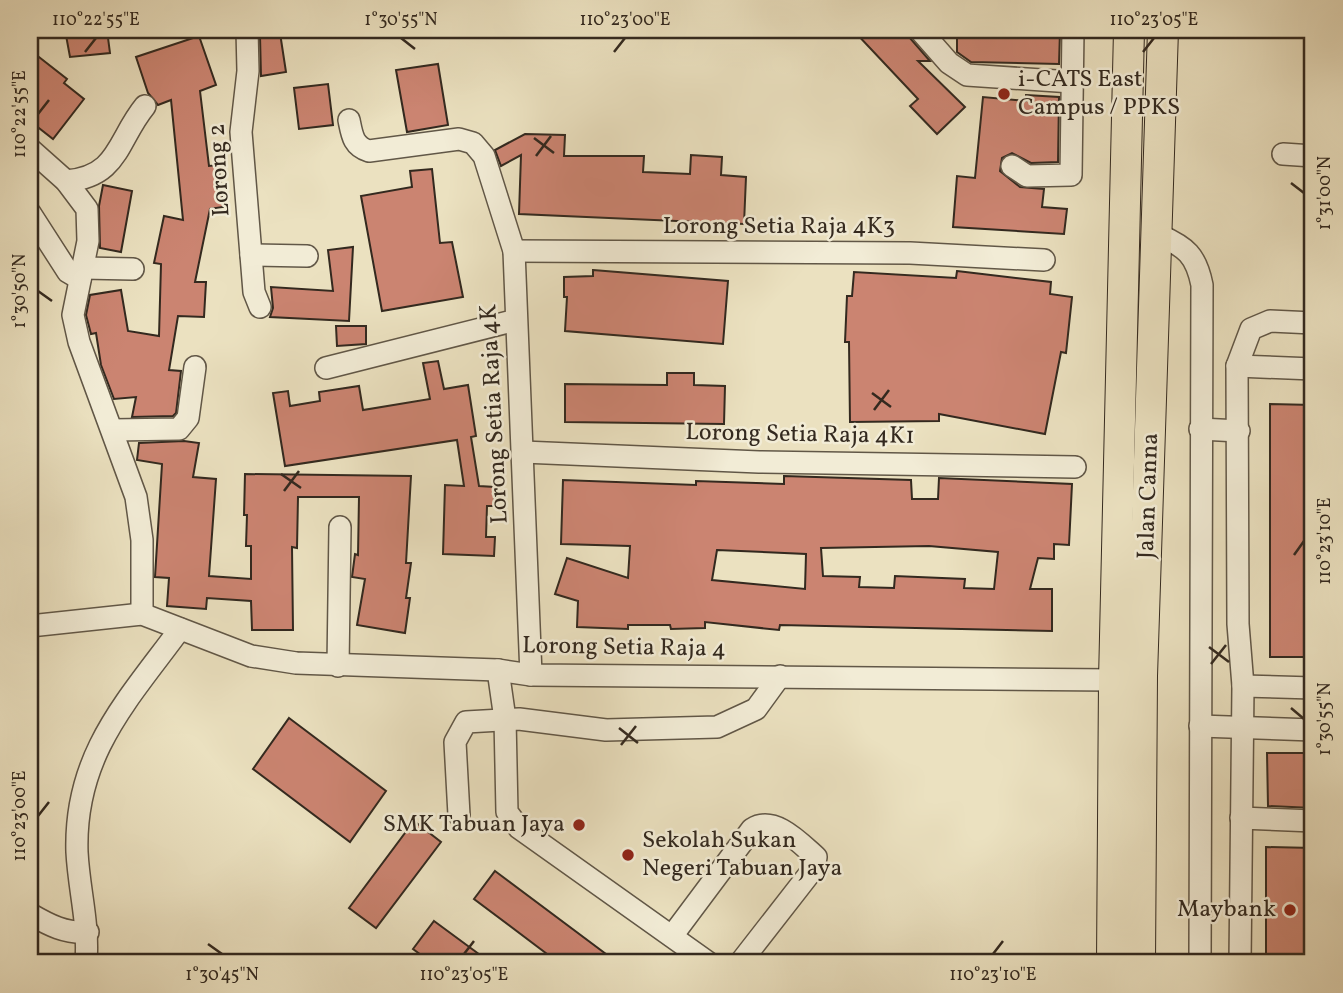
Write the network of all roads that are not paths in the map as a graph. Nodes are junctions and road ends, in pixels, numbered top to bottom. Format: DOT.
graph roads {
  1 [pos="247,30"];
  2 [pos="920,30"];
  3 [pos="1073,30"];
  4 [pos="1129,30"];
  5 [pos="1163,30"];
  6 [pos="1072,82"];
  7 [pos="145,106"];
  8 [pos="349,120"];
  9 [pos="30,149"];
  10 [pos="1283,154"];
  11 [pos="1313,156"];
  12 [pos="1012,166"];
  13 [pos="65,181"];
  14 [pos="30,213"];
  15 [pos="1159,235"];
  16 [pos="514,251"];
  17 [pos="251,255"];
  18 [pos="307,256"];
  19 [pos="1044,260"];
  20 [pos="133,269"];
  21 [pos="82,273"];
  22 [pos="260,307"];
  23 [pos="516,320"];
  24 [pos="1313,323"];
  25 [pos="1237,366"];
  26 [pos="195,367"];
  27 [pos="326,368"];
  28 [pos="1313,369"];
  29 [pos="1200,429"];
  30 [pos="113,430"];
  31 [pos="1239,431"];
  32 [pos="523,452"];
  33 [pos="1075,467"];
  34 [pos="340,527"];
  35 [pos="142,614"];
  36 [pos="1199,620"];
  37 [pos="1238,624"];
  38 [pos="30,626"];
  39 [pos="180,629"];
  40 [pos="338,666"];
  41 [pos="498,670"];
  42 [pos="531,675"];
  43 [pos="780,676"];
  44 [pos="1114,680"];
  45 [pos="1243,686"];
  46 [pos="1313,688"];
  47 [pos="505,719"];
  48 [pos="1200,726"];
  49 [pos="1243,729"];
  50 [pos="1313,730"];
  51 [pos="459,815"];
  52 [pos="1241,818"];
  53 [pos="1313,821"];
  54 [pos="30,914"];
  55 [pos="88,932"];
  56 [pos="671,936"];
  57 [pos="86,963"];
  58 [pos="709,963"];
  59 [pos="740,963"];
  60 [pos="1112,963"];
  61 [pos="1140,963"];
  62 [pos="1200,963"];
  63 [pos="1240,963"];
  1 -- 17 [label="street, Lorong 2"];
  2 -- 6 [label="street"];
  3 -- 6 [label="street"];
  4 -- 44 [label="highway, Jalan Canna"];
  5 -- 15 [label="highway, Jalan Canna"];
  6 -- 12 [label="street"];
  7 -- 13 [label="street"];
  8 -- 16 [label="street, Lorong Setia Raja 4K"];
  9 -- 13 [label="street"];
  10 -- 11 [label="street"];
  13 -- 21 [label="street"];
  14 -- 21 [label="street"];
  15 -- 29 [label="street"];
  15 -- 61 [label="highway, Jalan Canna"];
  16 -- 19 [label="street, Lorong Setia Raja 4K3"];
  16 -- 23 [label="street, Lorong Setia Raja 4K"];
  17 -- 18 [label="street"];
  17 -- 22 [label="street, Lorong 2"];
  20 -- 21 [label="street"];
  21 -- 30 [label="street"];
  23 -- 27 [label="street"];
  23 -- 32 [label="street, Lorong Setia Raja 4K"];
  24 -- 25 [label="street"];
  25 -- 28 [label="street"];
  25 -- 31 [label="street"];
  26 -- 30 [label="street"];
  29 -- 31 [label="street"];
  29 -- 36 [label="street"];
  30 -- 35 [label="street"];
  31 -- 37 [label="street"];
  32 -- 33 [label="street, Lorong Setia Raja 4K1"];
  32 -- 42 [label="street, Lorong Setia Raja 4K"];
  34 -- 40 [label="street"];
  35 -- 38 [label="street"];
  35 -- 39 [label="street, Lorong Setia Raja 4"];
  36 -- 37 [label="street"];
  36 -- 48 [label="street"];
  37 -- 45 [label="street"];
  39 -- 40 [label="street, Lorong Setia Raja 4"];
  39 -- 55 [label="street"];
  40 -- 41 [label="street, Lorong Setia Raja 4"];
  41 -- 42 [label="street, Lorong Setia Raja 4"];
  41 -- 47 [label="street"];
  42 -- 43 [label="street, Lorong Setia Raja 4"];
  43 -- 44 [label="street, Lorong Setia Raja 4"];
  43 -- 47 [label="street"];
  44 -- 60 [label="highway, Jalan Canna"];
  45 -- 46 [label="street"];
  45 -- 49 [label="street"];
  47 -- 51 [label="street"];
  47 -- 56 [label="street"];
  48 -- 49 [label="street"];
  48 -- 62 [label="street"];
  49 -- 50 [label="street"];
  49 -- 52 [label="street"];
  52 -- 53 [label="street"];
  52 -- 63 [label="street"];
  54 -- 55 [label="street"];
  55 -- 57 [label="street"];
  56 -- 58 [label="street"];
  56 -- 59 [label="street"];
}
